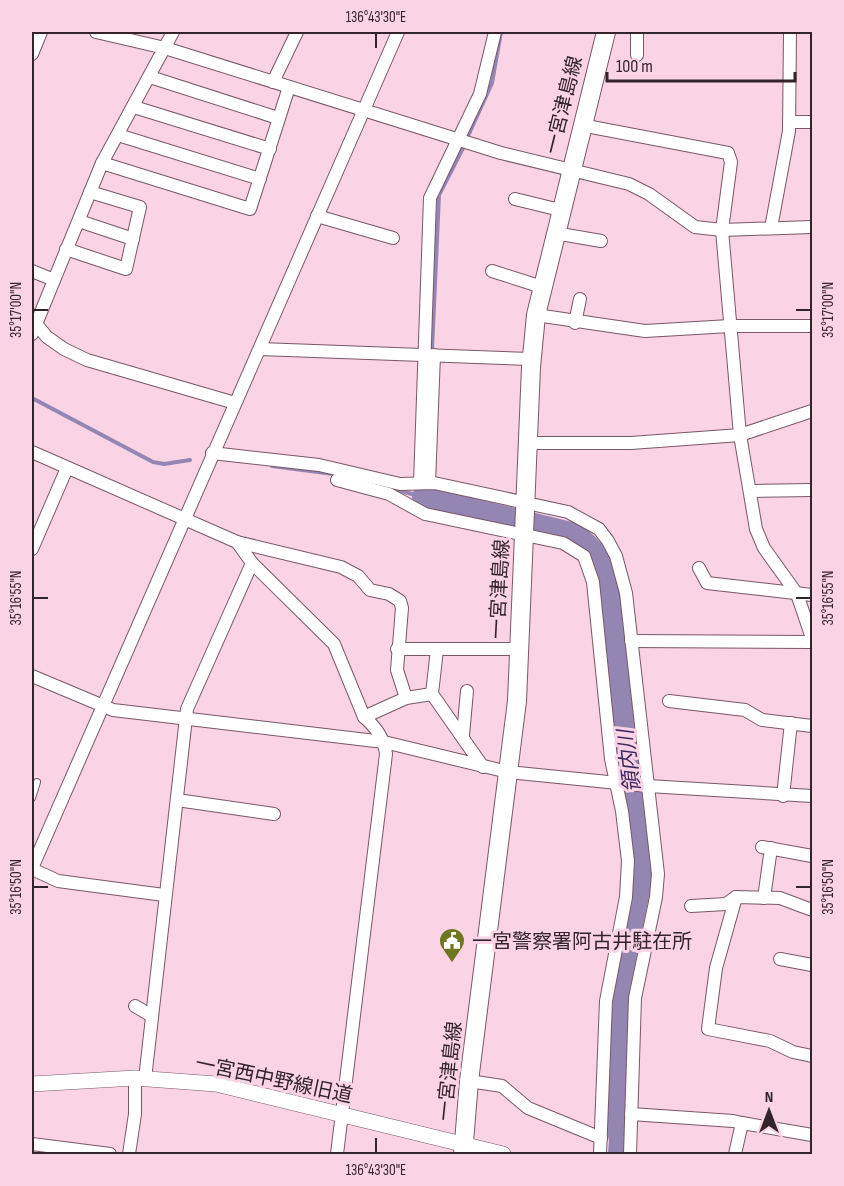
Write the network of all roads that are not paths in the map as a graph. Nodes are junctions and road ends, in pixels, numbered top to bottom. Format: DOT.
graph roads {
  1 [pos="41,32"];
  2 [pos="103,32"];
  3 [pos="173,32"];
  4 [pos="297,32"];
  5 [pos="398,32"];
  6 [pos="495,32"];
  7 [pos="606,32"];
  8 [pos="637,32"];
  9 [pos="789,32"];
  10 [pos="151,38"];
  11 [pos="165,48"];
  12 [pos="32,54"];
  13 [pos="637,55"];
  14 [pos="150,77"];
  15 [pos="273,82"];
  16 [pos="289,87"];
  17 [pos="134,107"];
  18 [pos="363,108"];
  19 [pos="278,118"];
  20 [pos="789,122"];
  21 [pos="813,122"];
  22 [pos="581,125"];
  23 [pos="118,135"];
  24 [pos="458,140"];
  25 [pos="270,149"];
  26 [pos="102,163"];
  27 [pos="570,171"];
  28 [pos="260,179"];
  29 [pos="90,192"];
  30 [pos="515,199"];
  31 [pos="560,210"];
  32 [pos="318,216"];
  33 [pos="79,220"];
  34 [pos="813,227"];
  35 [pos="771,228"];
  36 [pos="722,230"];
  37 [pos="555,233"];
  38 [pos="393,238"];
  39 [pos="133,239"];
  40 [pos="601,241"];
  41 [pos="66,249"];
  42 [pos="32,271"];
  43 [pos="492,271"];
  44 [pos="54,280"];
  45 [pos="542,287"];
  46 [pos="580,299"];
  47 [pos="536,315"];
  48 [pos="575,323"];
  49 [pos="730,326"];
  50 [pos="813,326"];
  51 [pos="34,329"];
  52 [pos="260,349"];
  53 [pos="429,355"];
  54 [pos="531,359"];
  55 [pos="235,403"];
  56 [pos="813,411"];
  57 [pos="740,435"];
  58 [pos="527,443"];
  59 [pos="32,452"];
  60 [pos="213,453"];
  61 [pos="67,468"];
  62 [pos="337,480"];
  63 [pos="425,483"];
  64 [pos="813,490"];
  65 [pos="751,491"];
  66 [pos="525,502"];
  67 [pos="184,520"];
  68 [pos="524,535"];
  69 [pos="237,542"];
  70 [pos="32,549"];
  71 [pos="252,564"];
  72 [pos="699,568"];
  73 [pos="797,594"];
  74 [pos="813,595"];
  75 [pos="813,640"];
  76 [pos="631,641"];
  77 [pos="397,649"];
  78 [pos="437,649"];
  79 [pos="518,649"];
  80 [pos="32,676"];
  81 [pos="467,691"];
  82 [pos="432,694"];
  83 [pos="406,698"];
  84 [pos="669,701"];
  85 [pos="102,707"];
  86 [pos="364,717"];
  87 [pos="186,720"];
  88 [pos="791,723"];
  89 [pos="813,726"];
  90 [pos="463,735"];
  91 [pos="384,742"];
  92 [pos="483,767"];
  93 [pos="508,772"];
  94 [pos="37,782"];
  95 [pos="616,782"];
  96 [pos="648,786"];
  97 [pos="783,796"];
  98 [pos="813,796"];
  99 [pos="32,798"];
  100 [pos="177,800"];
  101 [pos="273,814"];
  102 [pos="813,856"];
  103 [pos="32,869"];
  104 [pos="164,895"];
  105 [pos="736,897"];
  106 [pos="764,898"];
  107 [pos="691,906"];
  108 [pos="813,910"];
  109 [pos="780,959"];
  110 [pos="813,965"];
  111 [pos="135,1006"];
  112 [pos="150,1014"];
  113 [pos="813,1056"];
  114 [pos="140,1078"];
  115 [pos="469,1081"];
  116 [pos="32,1084"];
  117 [pos="631,1114"];
  118 [pos="342,1115"];
  119 [pos="741,1123"];
  120 [pos="813,1135"];
  121 [pos="601,1138"];
  122 [pos="32,1144"];
  123 [pos="463,1150"];
  124 [pos="110,1155"];
  125 [pos="129,1155"];
  126 [pos="337,1155"];
  127 [pos="503,1155"];
  128 [pos="600,1155"];
  129 [pos="630,1155"];
  130 [pos="735,1155"];
  1 -- 12 [label="street"];
  2 -- 10 [label="street"];
  3 -- 11 [label="street"];
  4 -- 15 [label="street"];
  5 -- 18 [label="street"];
  6 -- 24 [label="street"];
  7 -- 22 [label="main road, 一宮津島線"];
  8 -- 13 [label="street"];
  9 -- 20 [label="street"];
  10 -- 11 [label="street"];
  11 -- 14 [label="street"];
  11 -- 15 [label="street"];
  14 -- 17 [label="street"];
  14 -- 19 [label="street"];
  15 -- 16 [label="street"];
  16 -- 18 [label="street"];
  16 -- 19 [label="street"];
  17 -- 23 [label="street"];
  17 -- 25 [label="street"];
  18 -- 24 [label="street"];
  18 -- 32 [label="street"];
  19 -- 25 [label="street"];
  20 -- 21 [label="street"];
  20 -- 35 [label="street"];
  22 -- 27 [label="main road, 一宮津島線"];
  22 -- 36 [label="street"];
  23 -- 26 [label="street"];
  23 -- 28 [label="street"];
  24 -- 27 [label="street"];
  24 -- 53 [label="street"];
  25 -- 28 [label="street"];
  26 -- 28 [label="street"];
  26 -- 29 [label="street"];
  27 -- 31 [label="main road, 一宮津島線"];
  27 -- 36 [label="street"];
  29 -- 33 [label="street"];
  29 -- 39 [label="street"];
  30 -- 31 [label="street"];
  31 -- 37 [label="main road, 一宮津島線"];
  32 -- 38 [label="street"];
  32 -- 52 [label="street"];
  33 -- 39 [label="street"];
  33 -- 41 [label="street"];
  34 -- 35 [label="street"];
  35 -- 36 [label="street"];
  36 -- 49 [label="street"];
  37 -- 40 [label="street"];
  37 -- 45 [label="main road, 一宮津島線"];
  39 -- 41 [label="street"];
  41 -- 44 [label="street"];
  42 -- 44 [label="street"];
  43 -- 45 [label="street"];
  44 -- 51 [label="street"];
  45 -- 47 [label="main road, 一宮津島線"];
  46 -- 48 [label="street"];
  47 -- 48 [label="street"];
  47 -- 54 [label="main road, 一宮津島線"];
  48 -- 49 [label="street"];
  49 -- 50 [label="street"];
  49 -- 57 [label="street"];
  51 -- 55 [label="street"];
  52 -- 53 [label="street"];
  52 -- 55 [label="street"];
  53 -- 54 [label="street"];
  53 -- 63 [label="street"];
  54 -- 58 [label="main road, 一宮津島線"];
  55 -- 60 [label="street"];
  56 -- 57 [label="street"];
  57 -- 58 [label="street"];
  57 -- 65 [label="street"];
  58 -- 66 [label="main road, 一宮津島線"];
  59 -- 61 [label="street"];
  60 -- 63 [label="street"];
  60 -- 67 [label="street"];
  61 -- 67 [label="street"];
  61 -- 70 [label="street"];
  62 -- 68 [label="street"];
  63 -- 66 [label="street"];
  64 -- 65 [label="street"];
  65 -- 73 [label="street"];
  66 -- 68 [label="main road, 一宮津島線"];
  66 -- 76 [label="street"];
  67 -- 69 [label="street"];
  67 -- 85 [label="street"];
  68 -- 79 [label="main road, 一宮津島線"];
  68 -- 95 [label="street"];
  69 -- 71 [label="street"];
  69 -- 77 [label="street"];
  71 -- 86 [label="street"];
  71 -- 87 [label="street"];
  72 -- 73 [label="street"];
  73 -- 74 [label="street"];
  73 -- 75 [label="street"];
  75 -- 76 [label="street"];
  76 -- 96 [label="street"];
  77 -- 78 [label="street"];
  77 -- 83 [label="street"];
  78 -- 79 [label="street"];
  78 -- 82 [label="street"];
  79 -- 93 [label="main road, 一宮津島線"];
  80 -- 85 [label="street"];
  81 -- 90 [label="street"];
  82 -- 83 [label="street"];
  82 -- 90 [label="street"];
  83 -- 86 [label="street"];
  84 -- 88 [label="street"];
  85 -- 87 [label="street"];
  85 -- 103 [label="street"];
  86 -- 91 [label="street"];
  87 -- 91 [label="street"];
  87 -- 100 [label="street"];
  88 -- 89 [label="street"];
  88 -- 97 [label="street"];
  90 -- 92 [label="street"];
  91 -- 92 [label="street"];
  91 -- 118 [label="street"];
  92 -- 93 [label="street"];
  93 -- 95 [label="street"];
  93 -- 115 [label="main road, 一宮津島線"];
  94 -- 99 [label="lane"];
  95 -- 96 [label="street"];
  95 -- 121 [label="street"];
  96 -- 97 [label="street"];
  96 -- 117 [label="street"];
  97 -- 98 [label="street"];
  100 -- 101 [label="street"];
  100 -- 104 [label="street"];
  102 -- 106 [label="street"];
  103 -- 104 [label="street"];
  104 -- 112 [label="street"];
  105 -- 106 [label="street"];
  105 -- 107 [label="street"];
  105 -- 113 [label="street"];
  106 -- 108 [label="street"];
  109 -- 110 [label="street"];
  111 -- 112 [label="street"];
  112 -- 114 [label="street"];
  114 -- 116 [label="street, 一宮西中野線旧道"];
  114 -- 118 [label="street, 一宮西中野線旧道"];
  114 -- 125 [label="street"];
  115 -- 121 [label="street"];
  115 -- 123 [label="main road, 一宮津島線"];
  117 -- 119 [label="street"];
  117 -- 129 [label="street"];
  118 -- 123 [label="street, 一宮西中野線旧道"];
  118 -- 126 [label="street"];
  119 -- 120 [label="street"];
  119 -- 130 [label="street"];
  121 -- 128 [label="street"];
  122 -- 124 [label="street"];
  123 -- 127 [label="street, 一宮西中野線旧道"];
}
